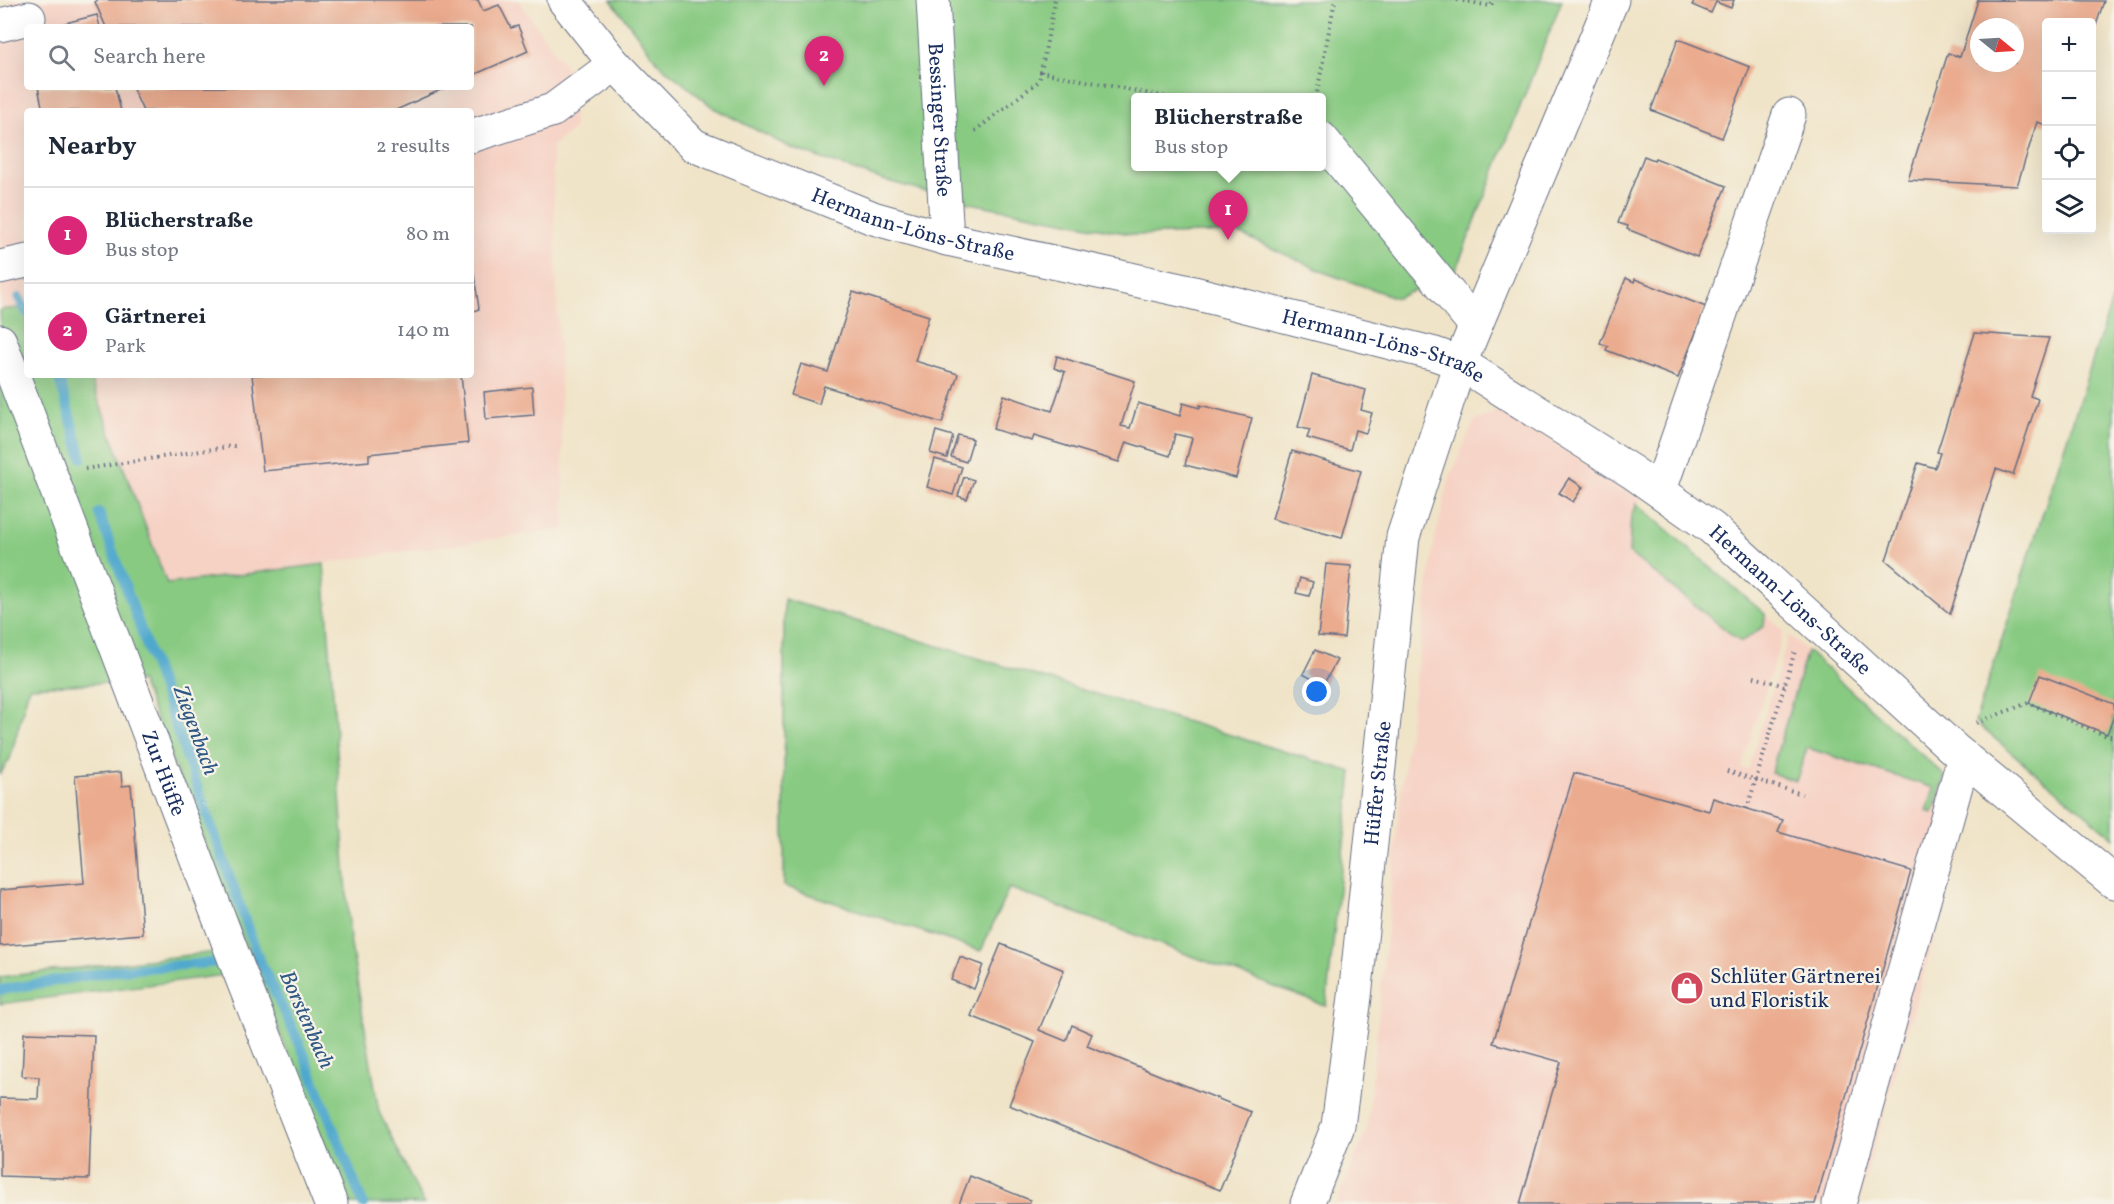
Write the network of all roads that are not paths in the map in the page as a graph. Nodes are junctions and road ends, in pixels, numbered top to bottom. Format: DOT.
graph roads {
  1 [pos="564,0"];
  2 [pos="933,0"];
  3 [pos="1612,0"];
  4 [pos="615,64"];
  5 [pos="1789,115"];
  6 [pos="474,135"];
  7 [pos="1326,144"];
  8 [pos="947,239"];
  9 [pos="24,262"];
  10 [pos="0,267"];
  11 [pos="1475,326"];
  12 [pos="0,341"];
  13 [pos="1460,363"];
  14 [pos="1660,490"];
  15 [pos="1959,753"];
  16 [pos="2114,882"];
  17 [pos="331,1204"];
  18 [pos="1307,1204"];
  19 [pos="1839,1204"];
  1 -- 4 [label="street, Hermann-Löns-Straße"];
  2 -- 8 [label="street, Bessinger Straße"];
  3 -- 11 [label="street, Hüffer Straße"];
  4 -- 6 [label="street"];
  4 -- 8 [label="street, Hermann-Löns-Straße"];
  5 -- 14 [label="street"];
  7 -- 11 [label="street"];
  8 -- 13 [label="street, Hermann-Löns-Straße"];
  9 -- 10 [label="street"];
  11 -- 13 [label="street, Hüffer Straße"];
  12 -- 17 [label="street, Zur Hüffe"];
  13 -- 14 [label="street, Hermann-Löns-Straße"];
  13 -- 18 [label="street, Hüffer Straße"];
  14 -- 15 [label="street, Hermann-Löns-Straße"];
  15 -- 16 [label="street, Hermann-Löns-Straße"];
  15 -- 19 [label="street"];
}
